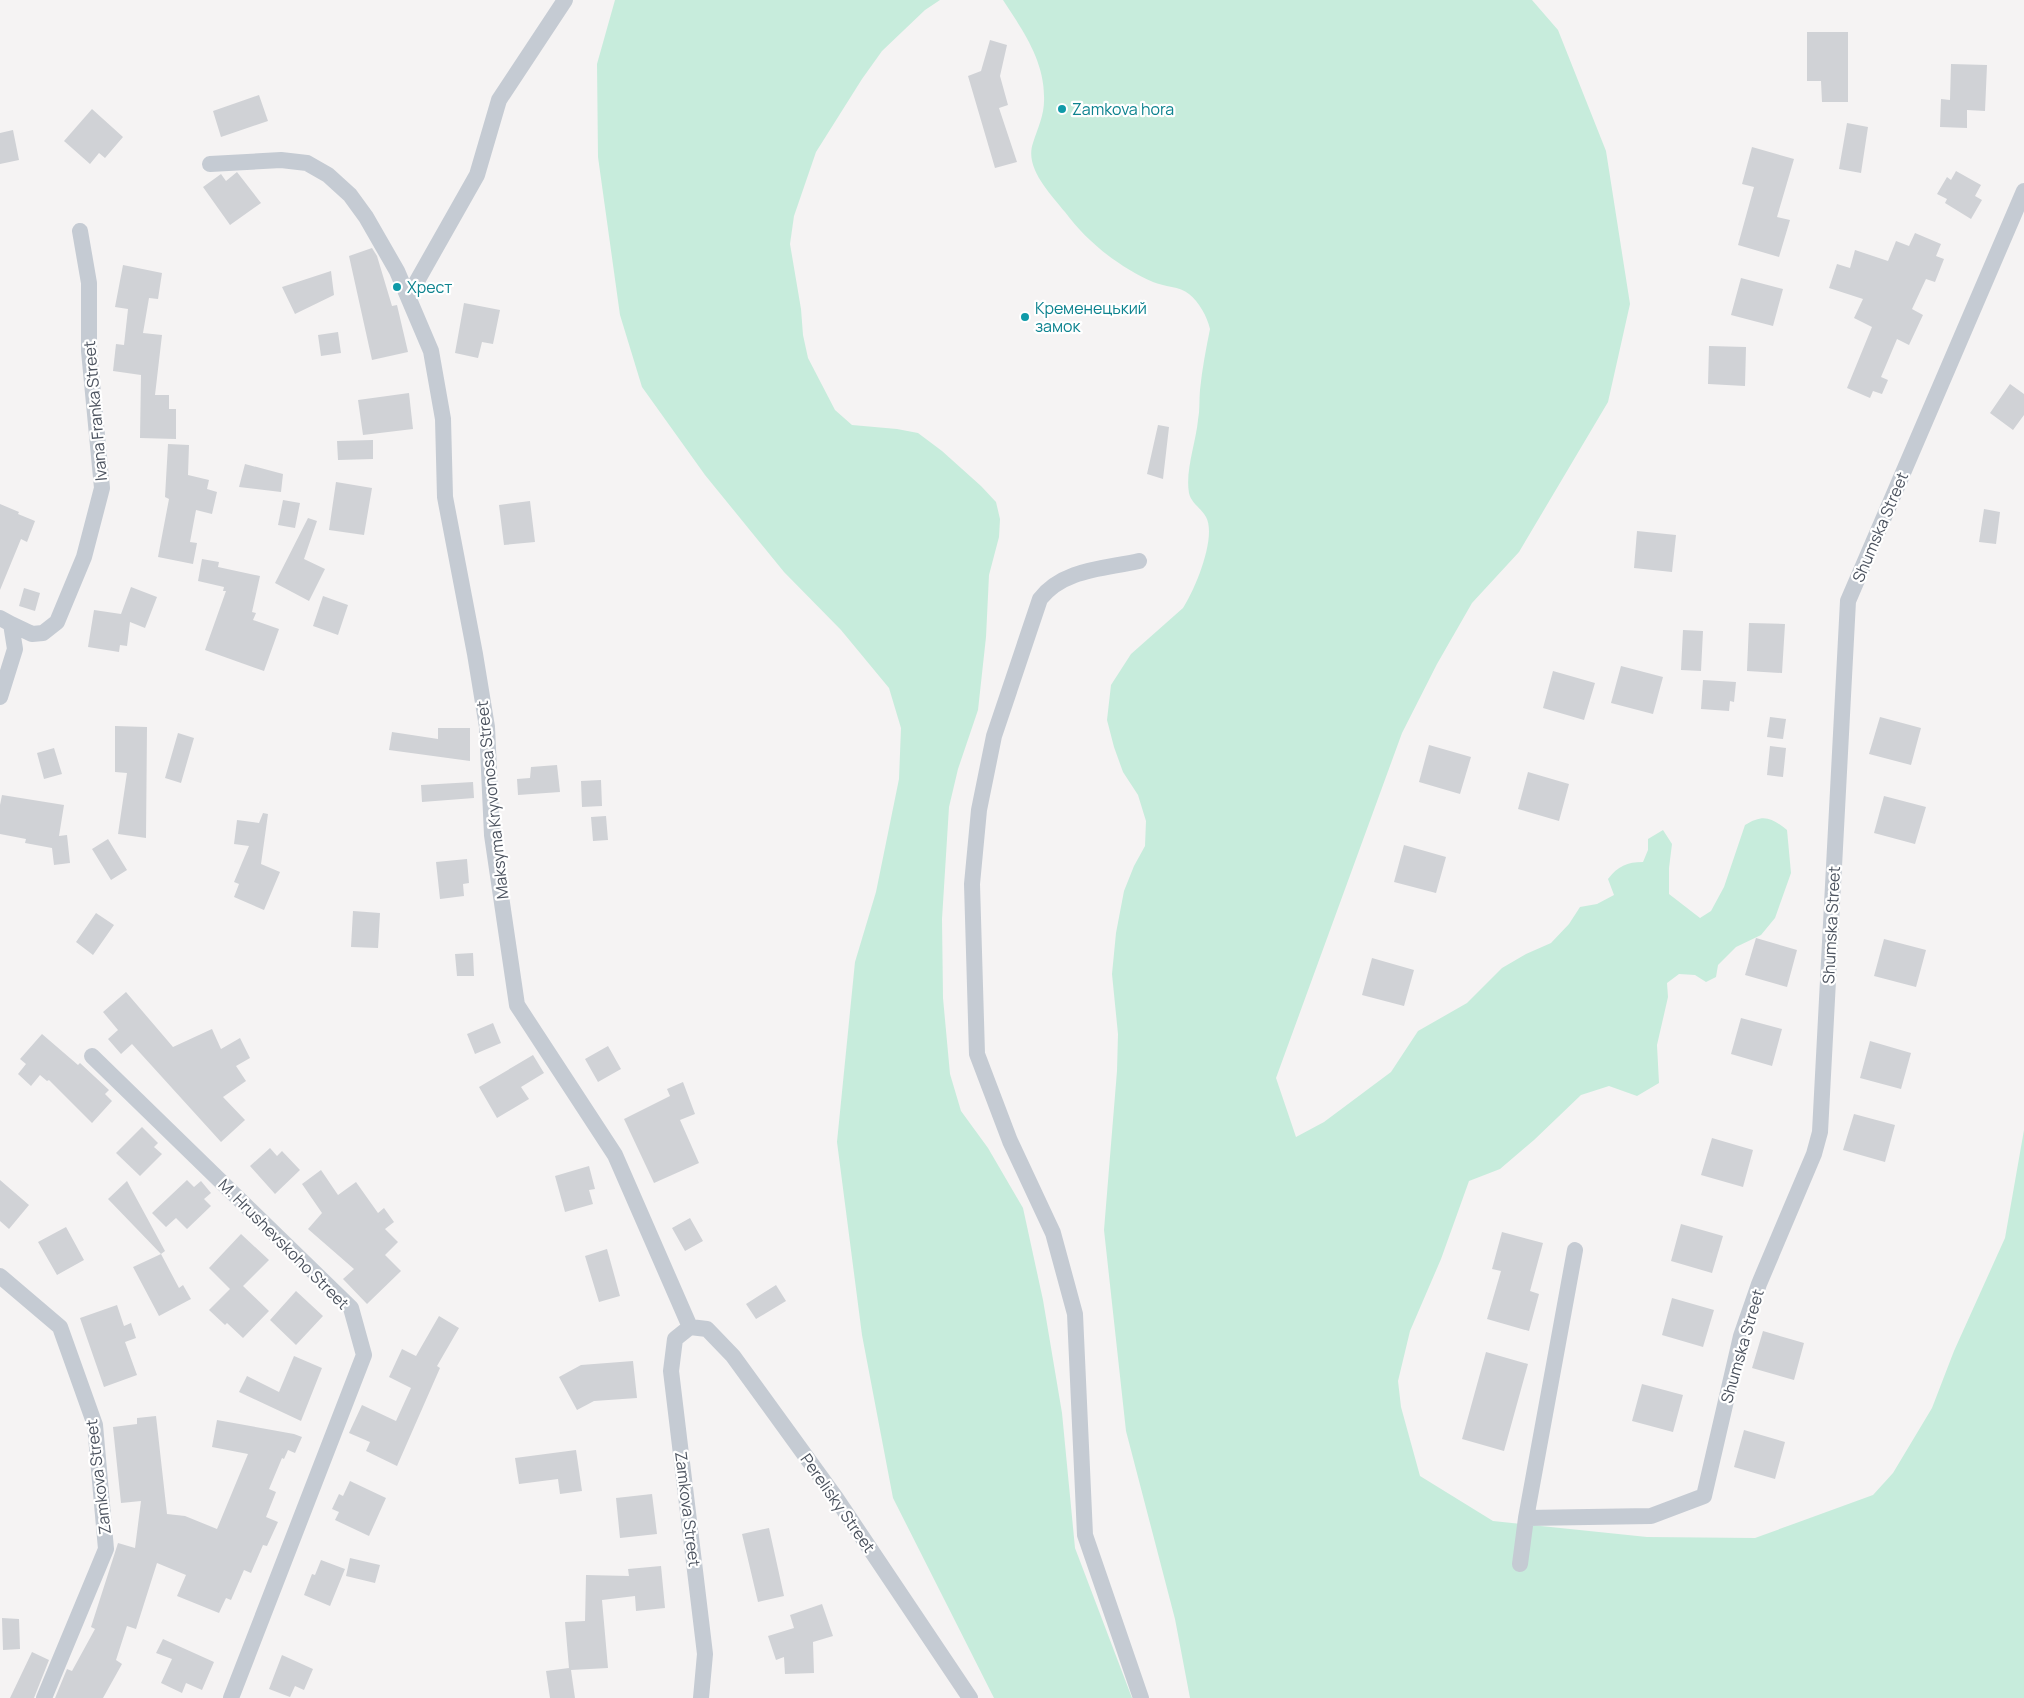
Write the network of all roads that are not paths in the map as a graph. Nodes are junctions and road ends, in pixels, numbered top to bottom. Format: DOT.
graph roads {
  1 [pos="565,0"];
  2 [pos="210,164"];
  3 [pos="2024,191"];
  4 [pos="80,231"];
  5 [pos="408,297"];
  6 [pos="1139,561"];
  7 [pos="6,621"];
  8 [pos="0,697"];
  9 [pos="92,1056"];
  10 [pos="1575,1250"];
  11 [pos="0,1276"];
  12 [pos="690,1327"];
  13 [pos="1526,1518"];
  14 [pos="1520,1564"];
  15 [pos="44,1698"];
  16 [pos="231,1698"];
  17 [pos="701,1698"];
  18 [pos="970,1698"];
  19 [pos="1141,1698"];
  1 -- 5 [label="street"];
  2 -- 5 [label="street, Maksyma Kryvonosa Street"];
  3 -- 13 [label="street, Shumska Street"];
  4 -- 7 [label="street, Ivana Franka Street"];
  5 -- 12 [label="street, Maksyma Kryvonosa Street"];
  6 -- 19 [label="street"];
  7 -- 8 [label="street"];
  9 -- 16 [label="street, M. Hrushevskoho Street"];
  10 -- 13 [label="street"];
  11 -- 15 [label="street, Zamkova Street"];
  12 -- 17 [label="street, Zamkova Street"];
  12 -- 18 [label="street, Perelisky Street"];
  13 -- 14 [label="street"];
}
